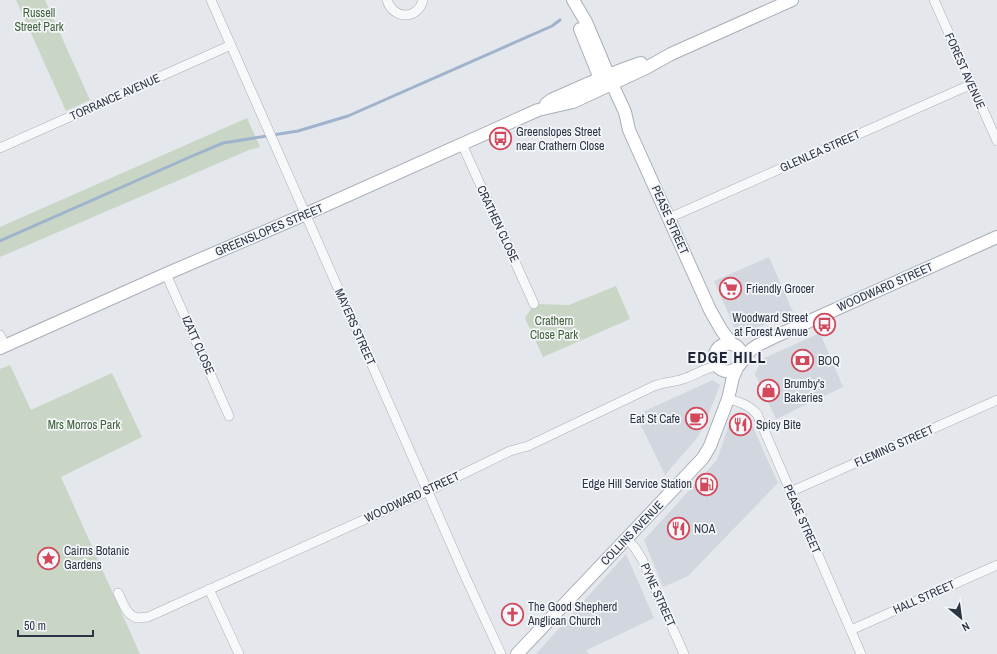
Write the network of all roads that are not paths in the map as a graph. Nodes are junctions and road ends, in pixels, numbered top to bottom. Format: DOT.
graph roads {
  1 [pos="211,0"];
  2 [pos="387,0"];
  3 [pos="423,0"];
  4 [pos="572,0"];
  5 [pos="792,0"];
  6 [pos="934,0"];
  7 [pos="231,45"];
  8 [pos="606,81"];
  9 [pos="972,84"];
  10 [pos="997,141"];
  11 [pos="462,144"];
  12 [pos="0,148"];
  13 [pos="306,214"];
  14 [pos="669,218"];
  15 [pos="997,237"];
  16 [pos="166,274"];
  17 [pos="534,304"];
  18 [pos="710,310"];
  19 [pos="774,337"];
  20 [pos="2,343"];
  21 [pos="733,345"];
  22 [pos="717,349"];
  23 [pos="739,365"];
  24 [pos="719,367"];
  25 [pos="728,399"];
  26 [pos="997,400"];
  27 [pos="229,416"];
  28 [pos="428,491"];
  29 [pos="790,492"];
  30 [pos="627,539"];
  31 [pos="997,565"];
  32 [pos="209,589"];
  33 [pos="118,593"];
  34 [pos="851,630"];
  35 [pos="239,654"];
  36 [pos="501,654"];
  37 [pos="517,654"];
  38 [pos="684,654"];
  39 [pos="861,654"];
  1 -- 7 [label="street, MAYERS STREET"];
  2 -- 3 [label="street"];
  4 -- 8 [label="street, PEASE STREET"];
  5 -- 8 [label="street, GREENSLOPES STREET"];
  6 -- 9 [label="street, FOREST AVENUE"];
  7 -- 12 [label="street, TORRANCE AVENUE"];
  7 -- 13 [label="street, MAYERS STREET"];
  8 -- 11 [label="street, GREENSLOPES STREET"];
  8 -- 14 [label="street, PEASE STREET"];
  9 -- 10 [label="street, FOREST AVENUE"];
  9 -- 14 [label="street, GLENLEA STREET"];
  11 -- 13 [label="street, GREENSLOPES STREET"];
  11 -- 17 [label="street, CRATHEN CLOSE"];
  13 -- 16 [label="street, GREENSLOPES STREET"];
  13 -- 28 [label="street, MAYERS STREET"];
  14 -- 18 [label="street, PEASE STREET"];
  15 -- 19 [label="street, WOODWARD STREET"];
  16 -- 20 [label="street, GREENSLOPES STREET"];
  16 -- 27 [label="street, IZATT CLOSE"];
  18 -- 21 [label="street, PEASE STREET"];
  18 -- 22 [label="street, PEASE STREET"];
  19 -- 21 [label="street, WOODWARD STREET"];
  19 -- 23 [label="street, WOODWARD STREET"];
  21 -- 22 [label="street"];
  21 -- 23 [label="street"];
  22 -- 24 [label="street"];
  23 -- 24 [label="street"];
  23 -- 25 [label="street, COLLINS AVENUE"];
  24 -- 25 [label="street"];
  24 -- 28 [label="street, WOODWARD STREET"];
  25 -- 29 [label="street, PEASE STREET"];
  25 -- 30 [label="street, COLLINS AVENUE"];
  26 -- 29 [label="street, FLEMING STREET"];
  28 -- 32 [label="street, WOODWARD STREET"];
  28 -- 36 [label="street, MAYERS STREET"];
  29 -- 34 [label="street, PEASE STREET"];
  30 -- 37 [label="street, COLLINS AVENUE"];
  30 -- 38 [label="street, PYNE STREET"];
  31 -- 34 [label="street, HALL STREET"];
  32 -- 33 [label="street, WOODWARD STREET"];
  32 -- 35 [label="street"];
  34 -- 39 [label="street, PEASE STREET"];
}
